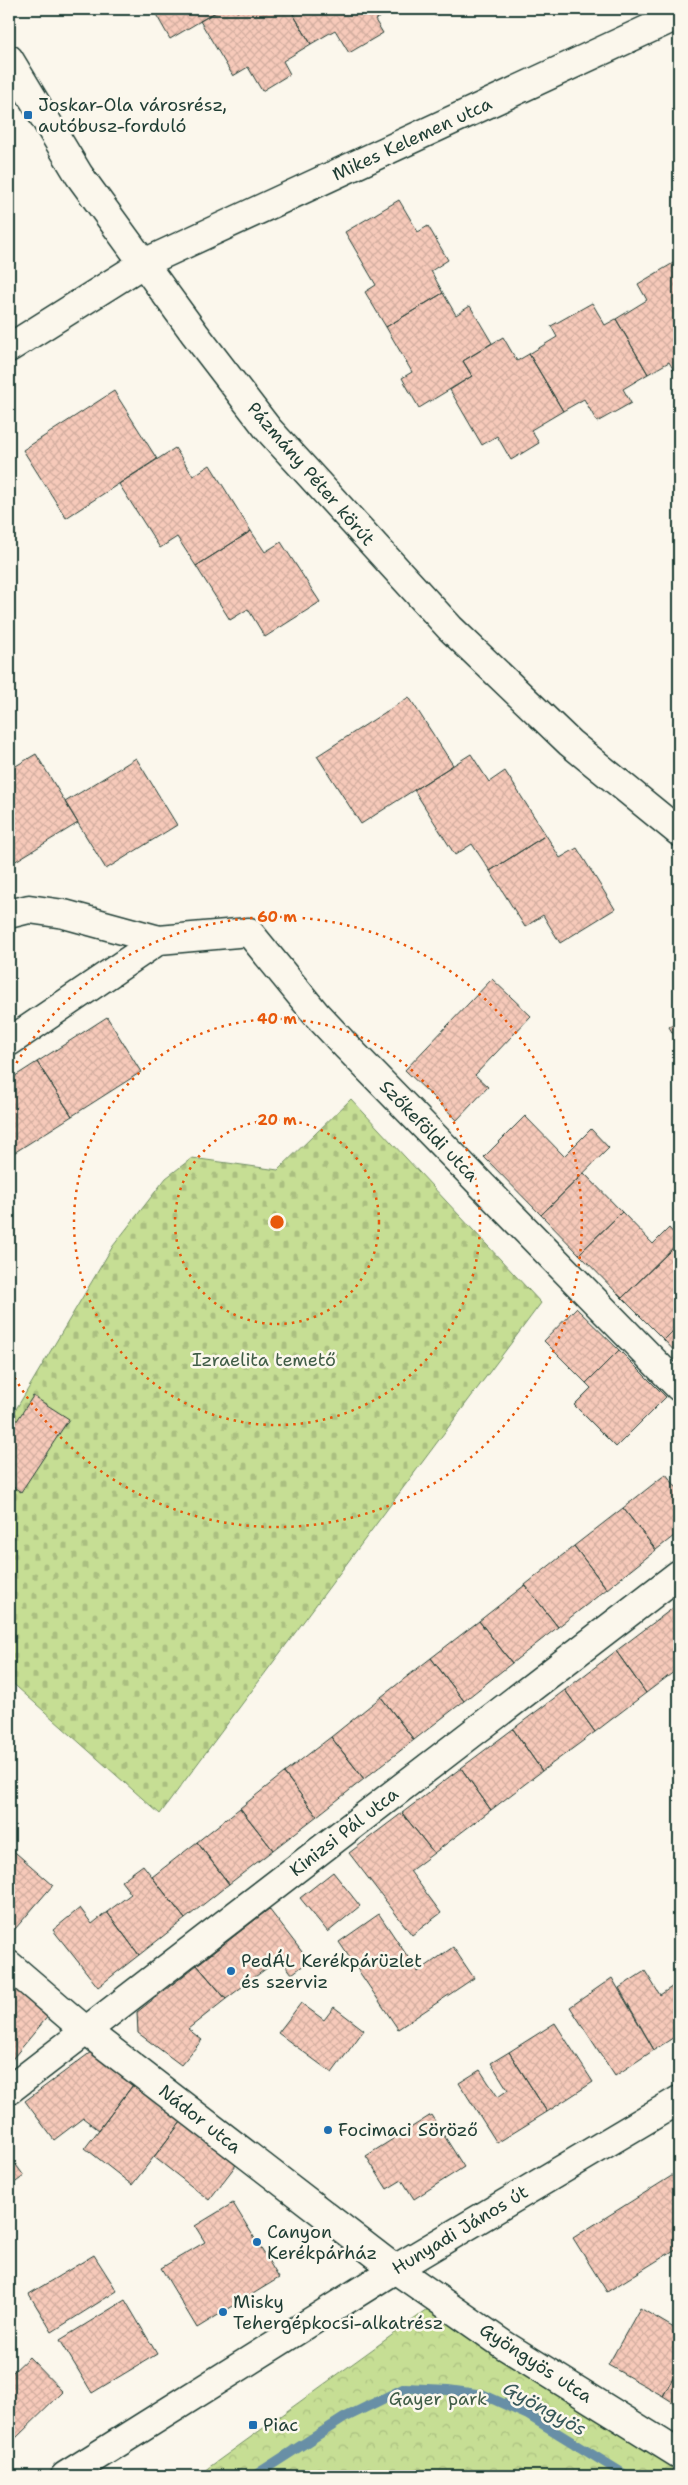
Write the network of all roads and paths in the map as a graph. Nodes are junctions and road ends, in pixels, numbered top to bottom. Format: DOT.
graph roads {
  1 [pos="679,15"];
  2 [pos="9,59"];
  3 [pos="144,263"];
  4 [pos="9,348"];
  5 [pos="679,832"];
  6 [pos="9,914"];
  7 [pos="160,940"];
  8 [pos="9,1042"];
  9 [pos="679,1387"];
  10 [pos="679,1574"];
  11 [pos="9,1965"];
  12 [pos="86,2031"];
  13 [pos="9,2090"];
  14 [pos="679,2100"];
  15 [pos="395,2269"];
  16 [pos="679,2454"];
  17 [pos="65,2476"];
  1 -- 3 [label="street, Mikes Kelemen utca"];
  2 -- 3 [label="street, Pázmány Péter körút"];
  3 -- 4 [label="street, Mikes Kelemen utca"];
  3 -- 5 [label="street, Pázmány Péter körút"];
  6 -- 7 [label="street, Szőkeföldi utca"];
  7 -- 8 [label="street, Szőkeföldi utca"];
  7 -- 9 [label="street, Szőkeföldi utca"];
  10 -- 12 [label="street, Kinizsi Pál utca"];
  11 -- 12 [label="street, Nádor utca"];
  12 -- 13 [label="street, Kinizsi Pál utca"];
  12 -- 15 [label="street, Nádor utca"];
  14 -- 15 [label="street, Hunyadi János út"];
  15 -- 16 [label="street, Gyöngyös utca"];
  15 -- 17 [label="street, Hunyadi János út"];
}
